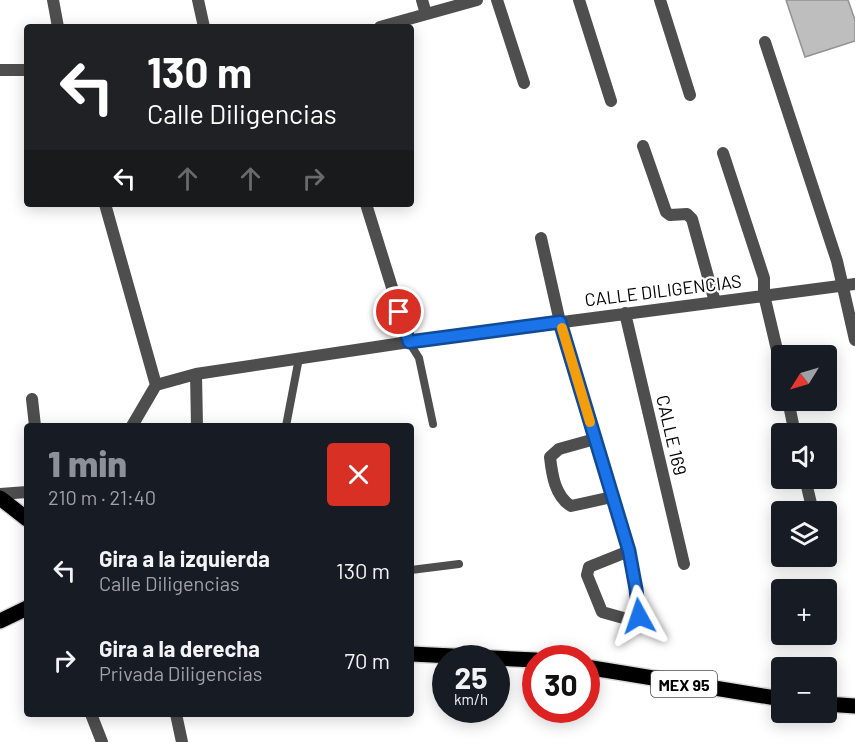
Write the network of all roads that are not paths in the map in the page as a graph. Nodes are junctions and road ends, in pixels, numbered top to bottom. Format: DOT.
graph roads {
  1 [pos="53,0"];
  2 [pos="198,0"];
  3 [pos="422,0"];
  4 [pos="477,0"];
  5 [pos="497,0"];
  6 [pos="579,0"];
  7 [pos="660,0"];
  8 [pos="426,14"];
  9 [pos="57,24"];
  10 [pos="203,24"];
  11 [pos="391,24"];
  12 [pos="765,42"];
  13 [pos="0,70"];
  14 [pos="24,70"];
  15 [pos="524,83"];
  16 [pos="690,95"];
  17 [pos="610,101"];
  18 [pos="643,146"];
  19 [pos="723,153"];
  20 [pos="106,207"];
  21 [pos="367,207"];
  22 [pos="541,238"];
  23 [pos="849,284"];
  24 [pos="765,295"];
  25 [pos="715,302"];
  26 [pos="625,313"];
  27 [pos="560,322"];
  28 [pos="855,340"];
  29 [pos="409,342"];
  30 [pos="776,345"];
  31 [pos="299,358"];
  32 [pos="196,374"];
  33 [pos="156,385"];
  34 [pos="32,399"];
  35 [pos="35,423"];
  36 [pos="134,423"];
  37 [pos="197,423"];
  38 [pos="287,423"];
  39 [pos="433,424"];
  40 [pos="595,439"];
  41 [pos="24,492"];
  42 [pos="0,494"];
  43 [pos="612,497"];
  44 [pos="0,498"];
  45 [pos="24,517"];
  46 [pos="629,551"];
  47 [pos="459,564"];
  48 [pos="684,564"];
  49 [pos="414,570"];
  50 [pos="24,609"];
  51 [pos="0,621"];
  52 [pos="414,654"];
  53 [pos="522,659"];
  54 [pos="600,669"];
  55 [pos="771,697"];
  56 [pos="837,705"];
  57 [pos="855,706"];
  58 [pos="92,717"];
  59 [pos="177,717"];
  60 [pos="102,742"];
  61 [pos="182,742"];
  1 -- 9 [label="street"];
  2 -- 10 [label="street"];
  3 -- 8 [label="street"];
  4 -- 8 [label="street"];
  5 -- 15 [label="street"];
  6 -- 17 [label="street"];
  7 -- 16 [label="street"];
  8 -- 11 [label="street"];
  12 -- 23 [label="street"];
  13 -- 14 [label="street"];
  18 -- 25 [label="street"];
  19 -- 24 [label="street"];
  20 -- 33 [label="street"];
  21 -- 29 [label="street"];
  22 -- 27 [label="street"];
  23 -- 24 [label="street, CALLE DILIGENCIAS"];
  23 -- 28 [label="street"];
  24 -- 25 [label="street, CALLE DILIGENCIAS"];
  24 -- 30 [label="street"];
  25 -- 26 [label="street, CALLE DILIGENCIAS"];
  26 -- 27 [label="street, CALLE DILIGENCIAS"];
  26 -- 48 [label="street, CALLE 169"];
  27 -- 29 [label="street, CALLE DILIGENCIAS"];
  27 -- 40 [label="street"];
  29 -- 31 [label="street, CALLE DILIGENCIAS"];
  29 -- 39 [label="lane"];
  31 -- 32 [label="street, CALLE DILIGENCIAS"];
  31 -- 38 [label="lane"];
  32 -- 33 [label="street, CALLE DILIGENCIAS"];
  32 -- 37 [label="street"];
  33 -- 36 [label="street"];
  34 -- 35 [label="street"];
  40 -- 43 [label="street"];
  40 -- 43 [label="street"];
  41 -- 42 [label="street"];
  43 -- 46 [label="street"];
  44 -- 45 [label="main road"];
  46 -- 46 [label="street"];
  47 -- 49 [label="lane"];
  50 -- 51 [label="main road"];
  52 -- 53 [label="main road"];
  54 -- 55 [label="main road, MEX 95"];
  56 -- 57 [label="main road"];
  58 -- 60 [label="street"];
  59 -- 61 [label="street"];
}
